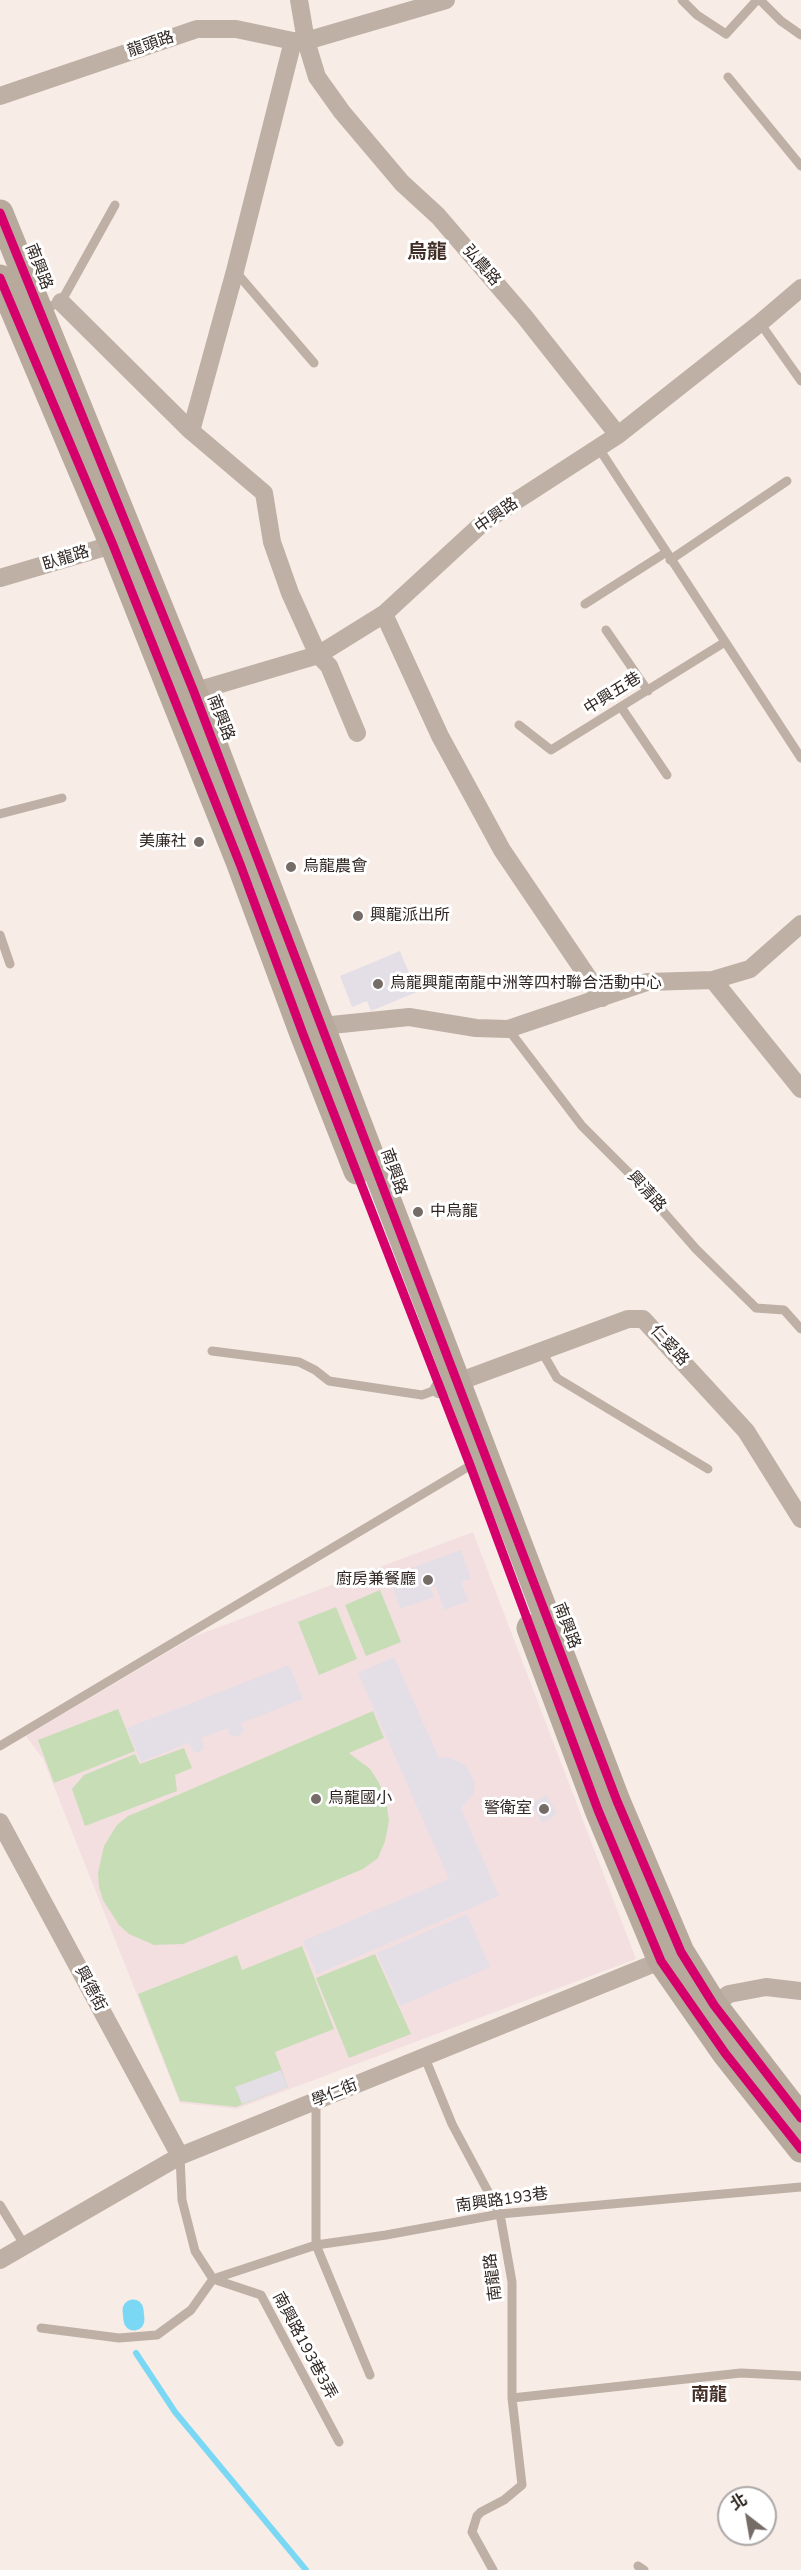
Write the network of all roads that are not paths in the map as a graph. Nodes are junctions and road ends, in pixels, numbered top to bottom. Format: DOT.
graph roads {
  1 [pos="299,0"];
  2 [pos="446,0"];
  3 [pos="682,0"];
  4 [pos="759,0"];
  5 [pos="801,35"];
  6 [pos="299,41"];
  7 [pos="728,77"];
  8 [pos="0,96"];
  9 [pos="801,166"];
  10 [pos="115,205"];
  11 [pos="0,213"];
  12 [pos="235,271"];
  13 [pos="0,278"];
  14 [pos="801,288"];
  15 [pos="39,311"];
  16 [pos="760,323"];
  17 [pos="314,363"];
  18 [pos="801,381"];
  19 [pos="190,431"];
  20 [pos="618,435"];
  21 [pos="598,447"];
  22 [pos="787,481"];
  23 [pos="122,542"];
  24 [pos="668,556"];
  25 [pos="0,578"];
  26 [pos="585,604"];
  27 [pos="384,614"];
  28 [pos="606,630"];
  29 [pos="724,642"];
  30 [pos="318,655"];
  31 [pos="648,691"];
  32 [pos="184,695"];
  33 [pos="621,707"];
  34 [pos="519,725"];
  35 [pos="357,733"];
  36 [pos="801,758"];
  37 [pos="667,776"];
  38 [pos="62,798"];
  39 [pos="0,814"];
  40 [pos="801,924"];
  41 [pos="0,935"];
  42 [pos="10,964"];
  43 [pos="713,980"];
  44 [pos="602,998"];
  45 [pos="508,1029"];
  46 [pos="312,1030"];
  47 [pos="801,1089"];
  48 [pos="801,1329"];
  49 [pos="212,1352"];
  50 [pos="542,1352"];
  51 [pos="448,1386"];
  52 [pos="477,1461"];
  53 [pos="708,1469"];
  54 [pos="801,1519"];
  55 [pos="0,1746"];
  56 [pos="0,1822"];
  57 [pos="671,1957"];
  58 [pos="801,1991"];
  59 [pos="706,2010"];
  60 [pos="425,2058"];
  61 [pos="316,2102"];
  62 [pos="801,2118"];
  63 [pos="801,2149"];
  64 [pos="180,2156"];
  65 [pos="801,2187"];
  66 [pos="0,2205"];
  67 [pos="500,2214"];
  68 [pos="316,2245"];
  69 [pos="24,2246"];
  70 [pos="0,2260"];
  71 [pos="213,2279"];
  72 [pos="41,2328"];
  73 [pos="370,2375"];
  74 [pos="801,2376"];
  75 [pos="513,2398"];
  76 [pos="339,2442"];
  77 [pos="493,2570"];
  1 -- 6 [label="street"];
  2 -- 6 [label="street, 龍頭路"];
  3 -- 4 [label="lane"];
  4 -- 5 [label="lane"];
  6 -- 8 [label="street, 龍頭路"];
  6 -- 12 [label="street"];
  6 -- 20 [label="street, 弘農路"];
  7 -- 9 [label="lane"];
  10 -- 15 [label="lane"];
  11 -- 15 [label="main road, 南興路"];
  12 -- 17 [label="lane"];
  12 -- 19 [label="street"];
  13 -- 15 [label="main road, 南興路"];
  14 -- 16 [label="street, 中興路"];
  15 -- 19 [label="street"];
  15 -- 23 [label="main road, 南興路"];
  16 -- 18 [label="lane"];
  16 -- 20 [label="street, 中興路"];
  19 -- 30 [label="street"];
  20 -- 21 [label="street, 中興路"];
  21 -- 24 [label="lane"];
  21 -- 27 [label="street, 中興路"];
  22 -- 24 [label="lane"];
  23 -- 25 [label="street, 臥龍路"];
  23 -- 32 [label="main road, 南興路"];
  24 -- 26 [label="lane"];
  24 -- 29 [label="lane"];
  27 -- 30 [label="street, 中興路"];
  27 -- 44 [label="street"];
  28 -- 31 [label="lane"];
  29 -- 31 [label="lane, 中興五巷"];
  29 -- 36 [label="lane"];
  30 -- 32 [label="street, 中興路"];
  30 -- 35 [label="street"];
  31 -- 33 [label="lane, 中興五巷"];
  32 -- 46 [label="main road, 南興路"];
  33 -- 34 [label="lane, 中興五巷"];
  33 -- 37 [label="lane"];
  38 -- 39 [label="lane"];
  40 -- 43 [label="street"];
  41 -- 42 [label="lane"];
  43 -- 44 [label="street"];
  43 -- 47 [label="street"];
  44 -- 45 [label="street"];
  45 -- 46 [label="street"];
  45 -- 48 [label="lane, 興清路"];
  46 -- 51 [label="main road, 南興路"];
  49 -- 51 [label="lane"];
  50 -- 51 [label="street, 仁愛路"];
  50 -- 53 [label="lane"];
  50 -- 54 [label="street, 仁愛路"];
  51 -- 52 [label="main road, 南興路"];
  52 -- 55 [label="lane"];
  52 -- 57 [label="main road, 南興路"];
  56 -- 64 [label="street, 興德街"];
  57 -- 59 [label="main road, 南興路"];
  57 -- 60 [label="street, 學仁街"];
  58 -- 59 [label="street"];
  59 -- 62 [label="main road, 南興路"];
  59 -- 63 [label="main road, 南興路"];
  60 -- 61 [label="street, 學仁街"];
  60 -- 67 [label="lane, 南龍路"];
  61 -- 64 [label="street, 學仁街"];
  61 -- 68 [label="lane"];
  64 -- 69 [label="street, 學仁街"];
  64 -- 71 [label="lane"];
  65 -- 67 [label="lane, 南興路193巷"];
  66 -- 69 [label="lane"];
  67 -- 68 [label="lane, 南興路193巷"];
  67 -- 75 [label="lane, 南龍路"];
  68 -- 71 [label="lane, 南興路193巷"];
  68 -- 73 [label="lane"];
  69 -- 70 [label="street, 學仁街"];
  71 -- 72 [label="lane"];
  71 -- 76 [label="lane, 南興路193巷3弄"];
  74 -- 75 [label="lane"];
  75 -- 77 [label="lane, 南龍路"];
}
